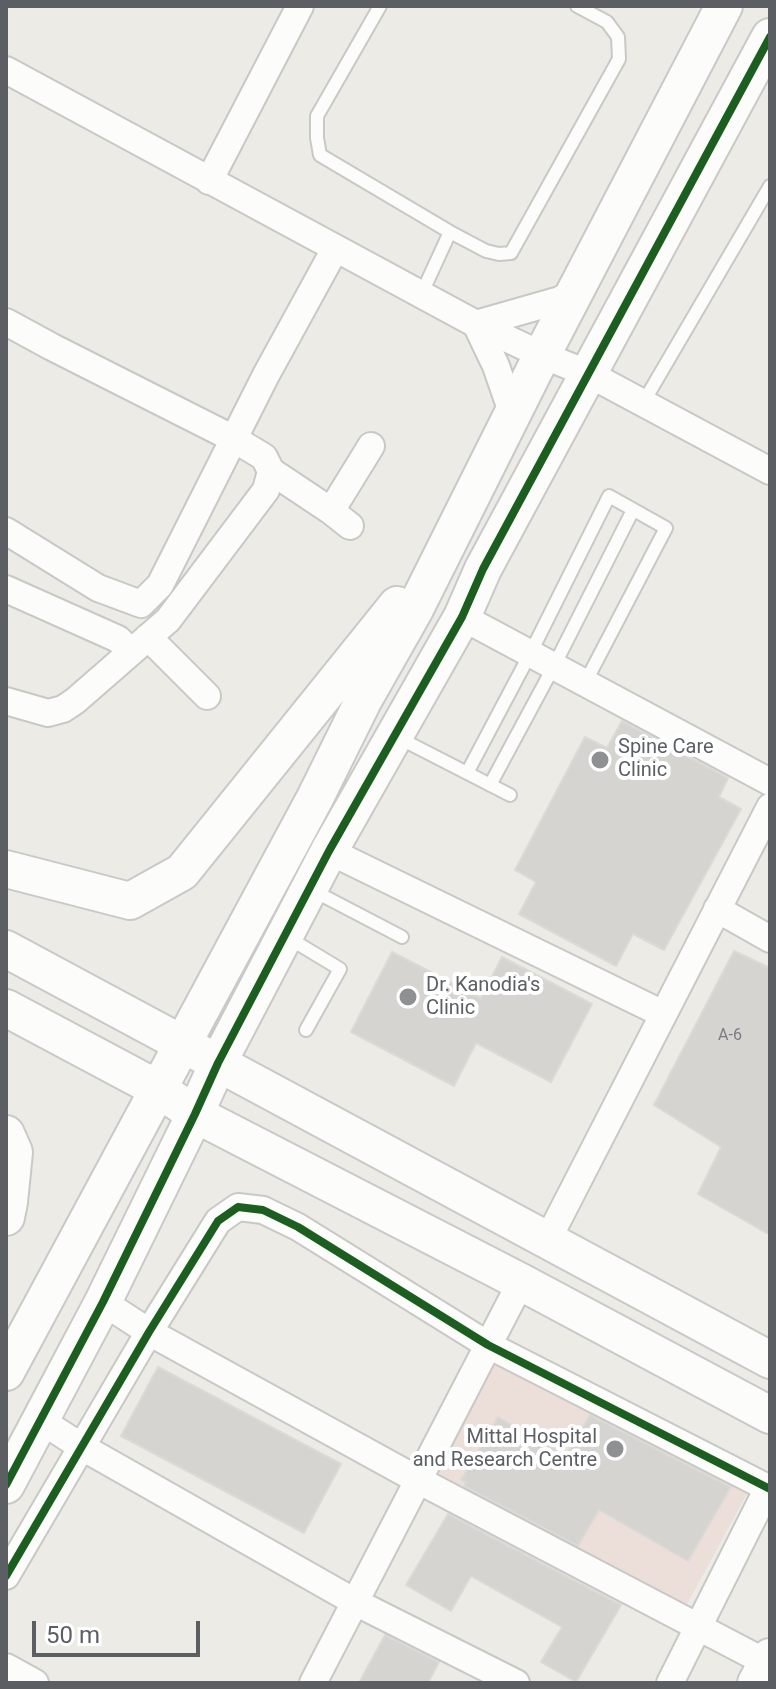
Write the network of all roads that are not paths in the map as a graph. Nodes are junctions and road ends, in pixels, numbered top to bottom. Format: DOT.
graph roads {
  1 [pos="300,6"];
  2 [pos="380,6"];
  3 [pos="577,6"];
  4 [pos="724,6"];
  5 [pos="770,37"];
  6 [pos="6,70"];
  7 [pos="209,181"];
  8 [pos="770,186"];
  9 [pos="450,232"];
  10 [pos="335,249"];
  11 [pos="575,291"];
  12 [pos="421,295"];
  13 [pos="6,322"];
  14 [pos="476,324"];
  15 [pos="542,355"];
  16 [pos="589,374"];
  17 [pos="643,403"];
  18 [pos="513,415"];
  19 [pos="234,439"];
  20 [pos="371,446"];
  21 [pos="271,471"];
  22 [pos="770,471"];
  23 [pos="633,510"];
  24 [pos="6,531"];
  25 [pos="449,541"];
  26 [pos="6,589"];
  27 [pos="462,617"];
  28 [pos="139,645"];
  29 [pos="530,654"];
  30 [pos="554,666"];
  31 [pos="585,683"];
  32 [pos="207,696"];
  33 [pos="6,701"];
  34 [pos="394,736"];
  35 [pos="467,773"];
  36 [pos="770,782"];
  37 [pos="490,785"];
  38 [pos="510,795"];
  39 [pos="770,807"];
  40 [pos="329,851"];
  41 [pos="6,869"];
  42 [pos="309,888"];
  43 [pos="717,909"];
  44 [pos="285,935"];
  45 [pos="402,937"];
  46 [pos="770,939"];
  47 [pos="6,949"];
  48 [pos="6,1008"];
  49 [pos="663,1014"];
  50 [pos="306,1030"];
  51 [pos="182,1044"];
  52 [pos="218,1063"];
  53 [pos="158,1089"];
  54 [pos="195,1114"];
  55 [pos="6,1134"];
  56 [pos="6,1217"];
  57 [pos="547,1241"];
  58 [pos="521,1282"];
  59 [pos="103,1302"];
  60 [pos="149,1332"];
  61 [pos="488,1345"];
  62 [pos="770,1360"];
  63 [pos="6,1372"];
  64 [pos="770,1415"];
  65 [pos="40,1420"];
  66 [pos="82,1447"];
  67 [pos="418,1480"];
  68 [pos="6,1485"];
  69 [pos="769,1488"];
  70 [pos="6,1576"];
  71 [pos="355,1602"];
  72 [pos="698,1627"];
  73 [pos="6,1667"];
  74 [pos="764,1668"];
  75 [pos="35,1683"];
  76 [pos="313,1683"];
  77 [pos="516,1683"];
  78 [pos="670,1683"];
  1 -- 7 [label="street"];
  2 -- 9 [label="lane"];
  3 -- 9 [label="lane"];
  4 -- 11 [label="street"];
  5 -- 16 [label="street"];
  6 -- 7 [label="street"];
  7 -- 10 [label="street"];
  8 -- 17 [label="lane"];
  9 -- 12 [label="lane"];
  10 -- 12 [label="street"];
  10 -- 19 [label="street"];
  11 -- 14 [label="street"];
  11 -- 15 [label="street"];
  12 -- 14 [label="street"];
  13 -- 19 [label="street"];
  14 -- 15 [label="street"];
  14 -- 18 [label="street"];
  15 -- 16 [label="street"];
  15 -- 18 [label="street"];
  16 -- 17 [label="street"];
  16 -- 27 [label="street"];
  17 -- 22 [label="street"];
  18 -- 25 [label="street"];
  19 -- 21 [label="street"];
  19 -- 24 [label="street"];
  20 -- 21 [label="street"];
  21 -- 28 [label="street"];
  23 -- 29 [label="lane"];
  23 -- 30 [label="lane"];
  23 -- 31 [label="lane"];
  25 -- 41 [label="street"];
  25 -- 51 [label="street"];
  26 -- 28 [label="street"];
  27 -- 29 [label="street"];
  27 -- 34 [label="street"];
  28 -- 32 [label="street"];
  28 -- 33 [label="street"];
  29 -- 30 [label="street"];
  29 -- 35 [label="lane"];
  30 -- 31 [label="street"];
  30 -- 37 [label="lane"];
  31 -- 36 [label="street"];
  34 -- 35 [label="lane"];
  34 -- 40 [label="street"];
  35 -- 37 [label="lane"];
  37 -- 38 [label="lane"];
  39 -- 43 [label="street"];
  40 -- 42 [label="street"];
  40 -- 49 [label="street"];
  42 -- 44 [label="street"];
  42 -- 45 [label="lane"];
  43 -- 46 [label="street"];
  43 -- 49 [label="street"];
  44 -- 50 [label="lane"];
  44 -- 52 [label="street"];
  47 -- 51 [label="street"];
  48 -- 53 [label="street"];
  49 -- 57 [label="street"];
  51 -- 52 [label="street"];
  51 -- 53 [label="street"];
  52 -- 54 [label="street"];
  52 -- 57 [label="street"];
  53 -- 54 [label="street"];
  53 -- 63 [label="street"];
  54 -- 58 [label="street"];
  54 -- 59 [label="street"];
  55 -- 56 [label="street"];
  57 -- 62 [label="street"];
  58 -- 61 [label="street"];
  58 -- 64 [label="street"];
  59 -- 60 [label="street"];
  59 -- 65 [label="street"];
  60 -- 61 [label="street"];
  60 -- 66 [label="street"];
  60 -- 67 [label="street"];
  61 -- 67 [label="street"];
  61 -- 69 [label="street"];
  65 -- 66 [label="street"];
  65 -- 68 [label="street"];
  66 -- 70 [label="street"];
  66 -- 71 [label="street"];
  67 -- 71 [label="street"];
  67 -- 72 [label="street"];
  69 -- 72 [label="street"];
  71 -- 76 [label="street"];
  71 -- 77 [label="street"];
  72 -- 74 [label="street"];
  72 -- 78 [label="street"];
  73 -- 75 [label="street"];
}
